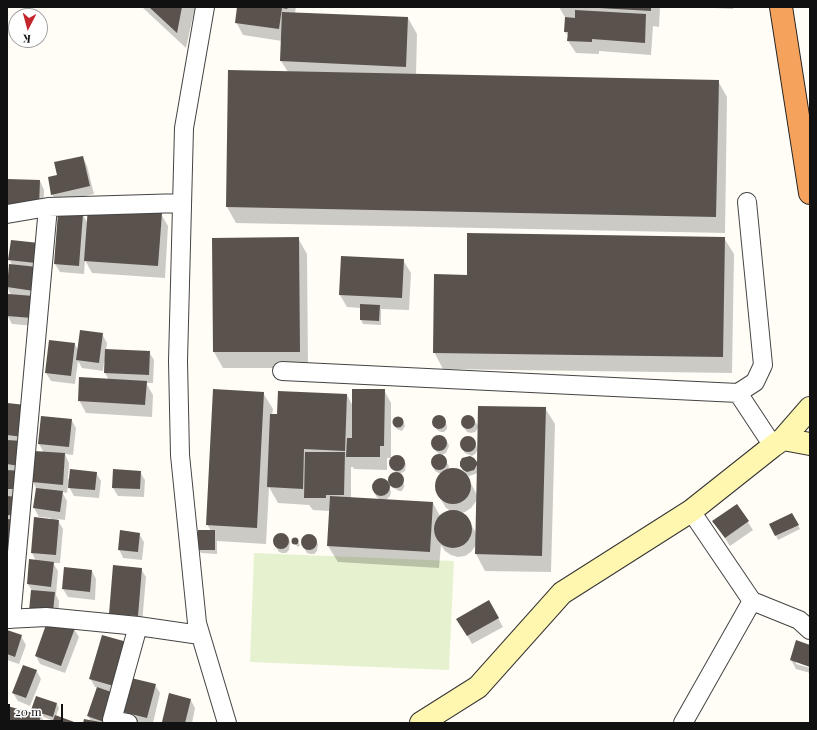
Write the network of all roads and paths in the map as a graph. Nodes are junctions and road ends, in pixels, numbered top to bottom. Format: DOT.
graph roads {
  1 [pos="205,7"];
  2 [pos="781,7"];
  3 [pos="810,193"];
  4 [pos="747,202"];
  5 [pos="182,203"];
  6 [pos="48,207"];
  7 [pos="7,214"];
  8 [pos="282,371"];
  9 [pos="738,393"];
  10 [pos="810,408"];
  11 [pos="778,442"];
  12 [pos="810,444"];
  13 [pos="691,511"];
  14 [pos="752,601"];
  15 [pos="9,619"];
  16 [pos="138,626"];
  17 [pos="810,630"];
  18 [pos="200,635"];
  19 [pos="128,723"];
  20 [pos="227,723"];
  21 [pos="421,723"];
  22 [pos="683,723"];
  1 -- 5 [label="street"];
  2 -- 3 [label="highway"];
  4 -- 9 [label="street"];
  5 -- 6 [label="street"];
  5 -- 18 [label="street"];
  6 -- 7 [label="street"];
  6 -- 15 [label="street"];
  8 -- 9 [label="street"];
  9 -- 11 [label="street"];
  10 -- 11 [label="street"];
  11 -- 12 [label="street"];
  11 -- 13 [label="street"];
  13 -- 14 [label="street"];
  13 -- 21 [label="street"];
  14 -- 17 [label="street"];
  14 -- 22 [label="street"];
  15 -- 16 [label="street"];
  16 -- 18 [label="street"];
  16 -- 19 [label="street"];
  18 -- 20 [label="street"];
}
